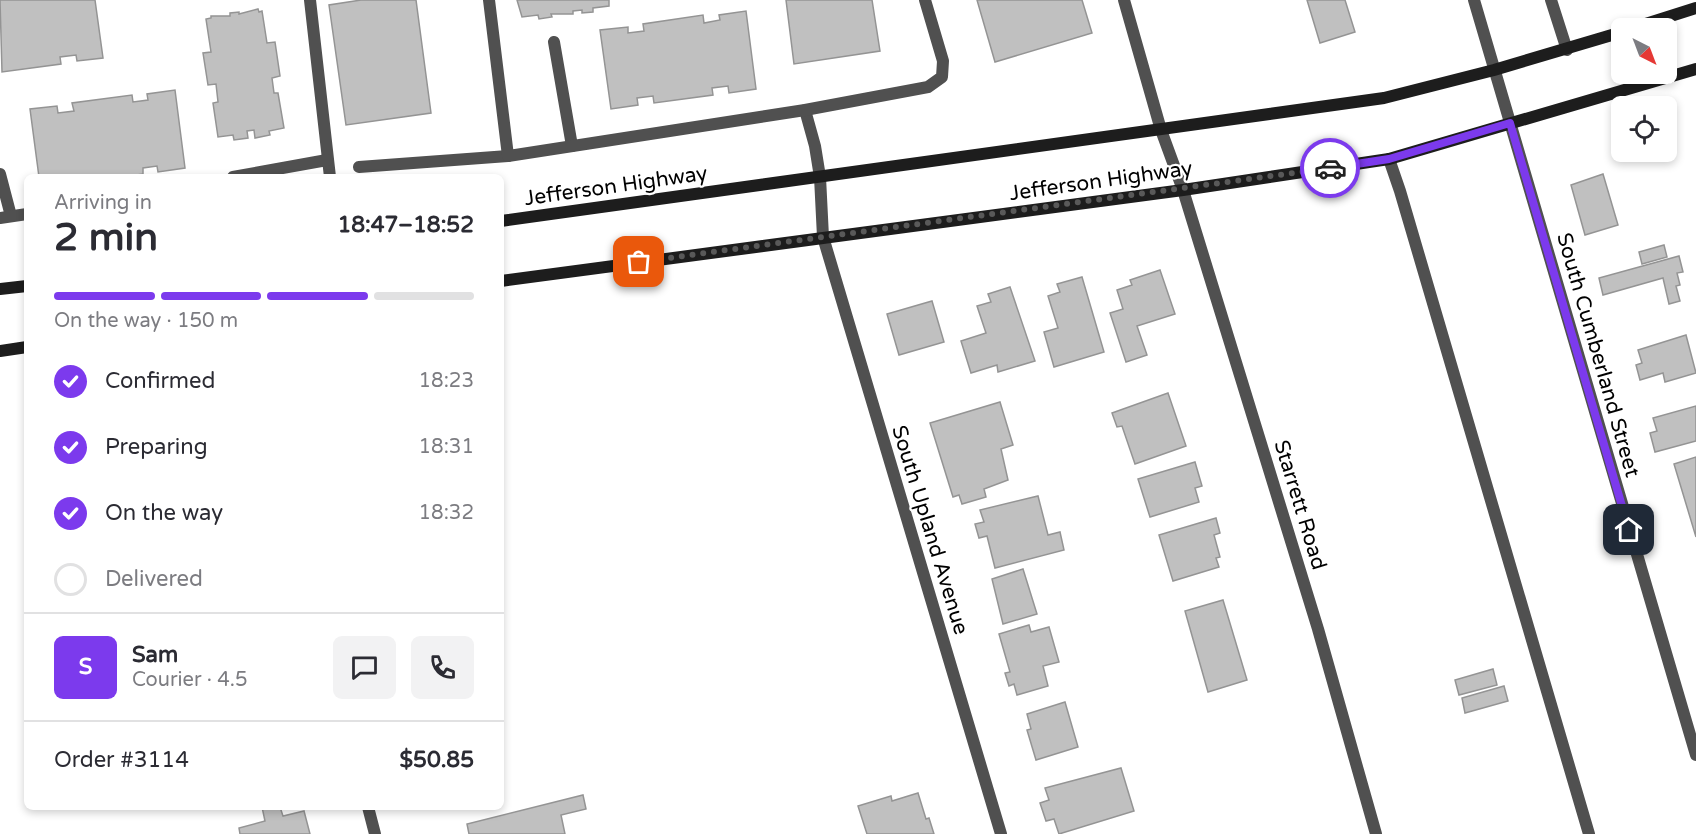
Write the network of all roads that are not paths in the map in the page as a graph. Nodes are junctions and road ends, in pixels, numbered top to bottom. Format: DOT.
graph roads {
  1 [pos="310,0"];
  2 [pos="489,0"];
  3 [pos="925,0"];
  4 [pos="1124,0"];
  5 [pos="1474,0"];
  6 [pos="1551,0"];
  7 [pos="1696,8"];
  8 [pos="1664,18"];
  9 [pos="1611,36"];
  10 [pos="554,42"];
  11 [pos="1567,50"];
  12 [pos="1696,69"];
  13 [pos="1494,70"];
  14 [pos="804,110"];
  15 [pos="1510,123"];
  16 [pos="1161,130"];
  17 [pos="572,146"];
  18 [pos="508,156"];
  19 [pos="1389,159"];
  20 [pos="327,160"];
  21 [pos="359,166"];
  22 [pos="0,174"];
  23 [pos="259,174"];
  24 [pos="329,174"];
  25 [pos="820,177"];
  26 [pos="1183,190"];
  27 [pos="24,214"];
  28 [pos="5,217"];
  29 [pos="504,221"];
  30 [pos="823,237"];
  31 [pos="504,281"];
  32 [pos="24,286"];
  33 [pos="0,289"];
  34 [pos="24,347"];
  35 [pos="0,351"];
  36 [pos="1696,754"];
  37 [pos="369,810"];
  38 [pos="375,834"];
  39 [pos="1000,834"];
  40 [pos="1376,834"];
  41 [pos="1589,834"];
  1 -- 20 [label="street"];
  2 -- 18 [label="street"];
  3 -- 14 [label="street"];
  4 -- 16 [label="street, Starrett Road"];
  5 -- 13 [label="street, South Cumberland Street"];
  6 -- 11 [label="street"];
  7 -- 8 [label="main road"];
  9 -- 11 [label="main road, Jefferson Highway"];
  10 -- 17 [label="street"];
  11 -- 13 [label="main road, Jefferson Highway"];
  12 -- 15 [label="main road, Jefferson Highway"];
  13 -- 15 [label="street, South Cumberland Street"];
  13 -- 16 [label="main road, Jefferson Highway"];
  14 -- 17 [label="street"];
  14 -- 25 [label="street, South Upland Avenue"];
  15 -- 19 [label="main road, Jefferson Highway"];
  15 -- 36 [label="street, South Cumberland Street"];
  16 -- 25 [label="main road, Jefferson Highway"];
  16 -- 26 [label="street, Starrett Road"];
  17 -- 18 [label="street"];
  18 -- 21 [label="street"];
  19 -- 26 [label="main road, Jefferson Highway"];
  19 -- 41 [label="street"];
  20 -- 23 [label="street"];
  20 -- 24 [label="street"];
  22 -- 28 [label="street"];
  25 -- 29 [label="main road, Jefferson Highway"];
  25 -- 30 [label="street, South Upland Avenue"];
  26 -- 30 [label="main road, Jefferson Highway"];
  26 -- 40 [label="street, Starrett Road"];
  27 -- 28 [label="street"];
  30 -- 31 [label="main road, Jefferson Highway"];
  30 -- 39 [label="street, South Upland Avenue"];
  32 -- 33 [label="main road"];
  34 -- 35 [label="main road"];
  37 -- 38 [label="street"];
}
